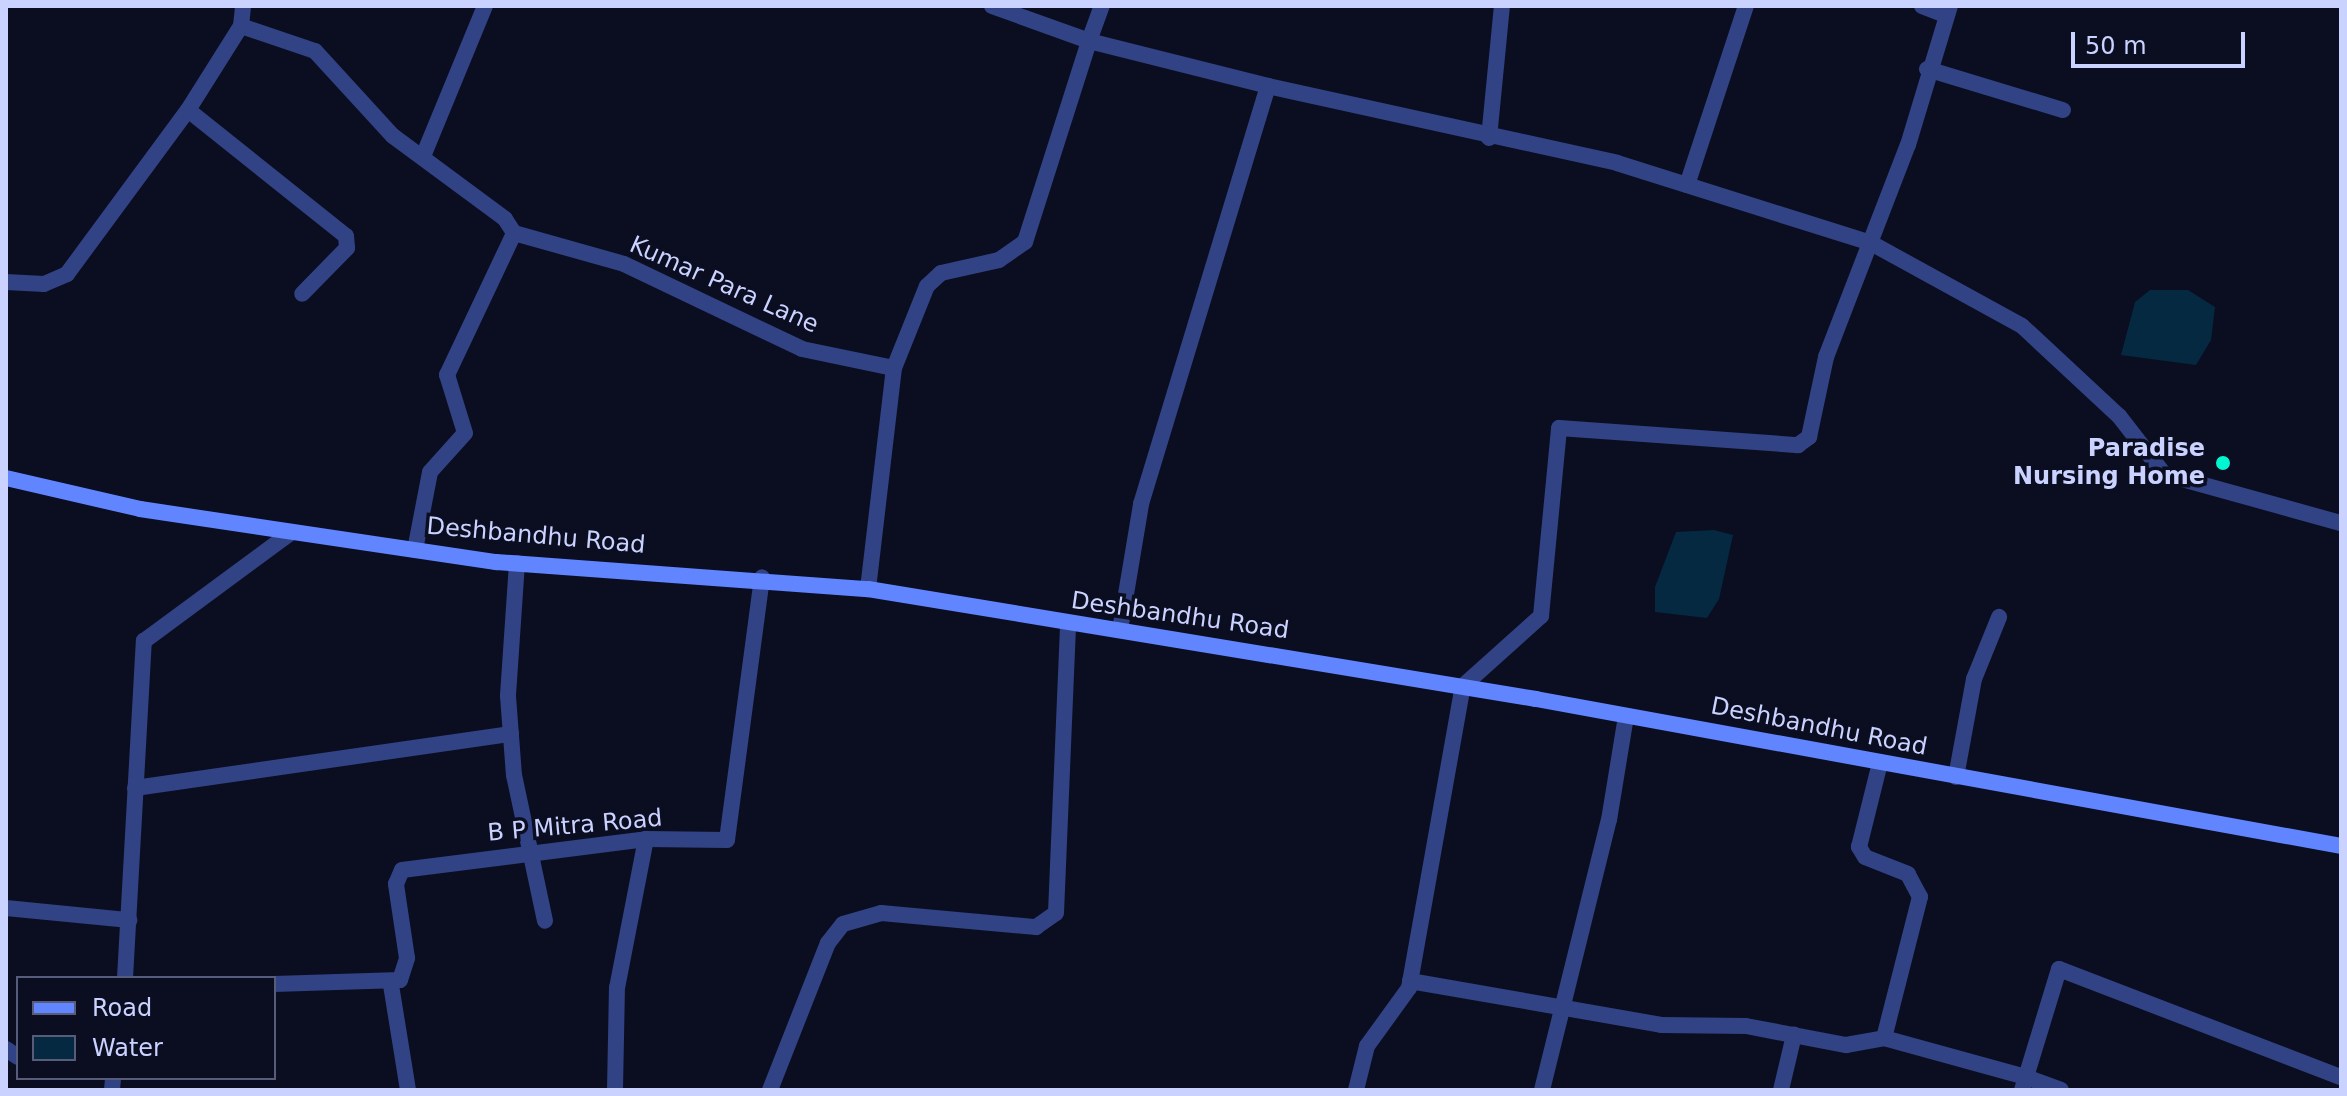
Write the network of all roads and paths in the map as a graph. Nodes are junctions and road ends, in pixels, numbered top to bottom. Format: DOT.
graph roads {
  1 [pos="243,6"];
  2 [pos="485,6"];
  3 [pos="992,6"];
  4 [pos="1102,6"];
  5 [pos="1502,6"];
  6 [pos="1746,6"];
  7 [pos="1922,6"];
  8 [pos="1948,10"];
  9 [pos="241,26"];
  10 [pos="1089,41"];
  11 [pos="1927,69"];
  12 [pos="1268,86"];
  13 [pos="188,110"];
  14 [pos="2063,110"];
  15 [pos="1489,138"];
  16 [pos="424,154"];
  17 [pos="1687,185"];
  18 [pos="514,233"];
  19 [pos="1871,243"];
  20 [pos="6,282"];
  21 [pos="302,294"];
  22 [pos="894,368"];
  23 [pos="6,478"];
  24 [pos="2341,523"];
  25 [pos="292,532"];
  26 [pos="415,550"];
  27 [pos="517,563"];
  28 [pos="762,577"];
  29 [pos="868,589"];
  30 [pos="1999,617"];
  31 [pos="1068,625"];
  32 [pos="1120,630"];
  33 [pos="1463,686"];
  34 [pos="1626,716"];
  35 [pos="511,734"];
  36 [pos="1880,763"];
  37 [pos="1956,777"];
  38 [pos="135,788"];
  39 [pos="646,839"];
  40 [pos="2341,846"];
  41 [pos="527,851"];
  42 [pos="6,908"];
  43 [pos="129,920"];
  44 [pos="545,921"];
  45 [pos="125,976"];
  46 [pos="1410,981"];
  47 [pos="276,984"];
  48 [pos="391,985"];
  49 [pos="1561,1010"];
  50 [pos="1794,1035"];
  51 [pos="1884,1038"];
  52 [pos="2341,1077"];
  53 [pos="2024,1084"];
  54 [pos="408,1090"];
  55 [pos="615,1090"];
  56 [pos="770,1090"];
  57 [pos="1356,1090"];
  58 [pos="1542,1090"];
  59 [pos="1781,1090"];
  60 [pos="2061,1090"];
  1 -- 9 [label="street"];
  2 -- 16 [label="street"];
  3 -- 10 [label="street"];
  4 -- 10 [label="street"];
  5 -- 15 [label="street"];
  6 -- 17 [label="street"];
  7 -- 8 [label="street"];
  8 -- 11 [label="street"];
  9 -- 13 [label="street"];
  9 -- 16 [label="street, Kumar Para Lane"];
  10 -- 12 [label="street"];
  10 -- 22 [label="street"];
  11 -- 14 [label="street"];
  11 -- 19 [label="street"];
  12 -- 15 [label="street"];
  12 -- 32 [label="street"];
  13 -- 20 [label="street"];
  13 -- 21 [label="street"];
  15 -- 17 [label="street"];
  16 -- 18 [label="street, Kumar Para Lane"];
  17 -- 19 [label="street"];
  18 -- 22 [label="street, Kumar Para Lane"];
  18 -- 26 [label="street"];
  19 -- 24 [label="street"];
  19 -- 33 [label="street"];
  22 -- 29 [label="street"];
  23 -- 25 [label="street, Deshbandhu Road"];
  25 -- 26 [label="street, Deshbandhu Road"];
  25 -- 38 [label="street"];
  26 -- 27 [label="street, Deshbandhu Road"];
  27 -- 28 [label="street, Deshbandhu Road"];
  27 -- 35 [label="street"];
  28 -- 29 [label="street, Deshbandhu Road"];
  28 -- 39 [label="street, B P Mitra Road"];
  29 -- 31 [label="street, Deshbandhu Road"];
  30 -- 37 [label="street"];
  31 -- 32 [label="street, Deshbandhu Road"];
  31 -- 56 [label="street"];
  32 -- 33 [label="street, Deshbandhu Road"];
  33 -- 34 [label="street, Deshbandhu Road"];
  33 -- 46 [label="street"];
  34 -- 36 [label="street, Deshbandhu Road"];
  34 -- 49 [label="street"];
  35 -- 38 [label="street"];
  35 -- 41 [label="street"];
  36 -- 37 [label="street, Deshbandhu Road"];
  36 -- 51 [label="street"];
  37 -- 40 [label="street, Deshbandhu Road"];
  38 -- 43 [label="street"];
  39 -- 41 [label="street, B P Mitra Road"];
  39 -- 55 [label="street"];
  41 -- 44 [label="street"];
  41 -- 48 [label="street, B P Mitra Road"];
  42 -- 43 [label="street"];
  43 -- 45 [label="street"];
  46 -- 49 [label="street"];
  46 -- 57 [label="street"];
  47 -- 48 [label="street"];
  48 -- 54 [label="street"];
  49 -- 50 [label="street"];
  49 -- 58 [label="street"];
  50 -- 51 [label="street"];
  50 -- 59 [label="street"];
  51 -- 53 [label="street"];
  52 -- 53 [label="street"];
  53 -- 60 [label="street"];
}
